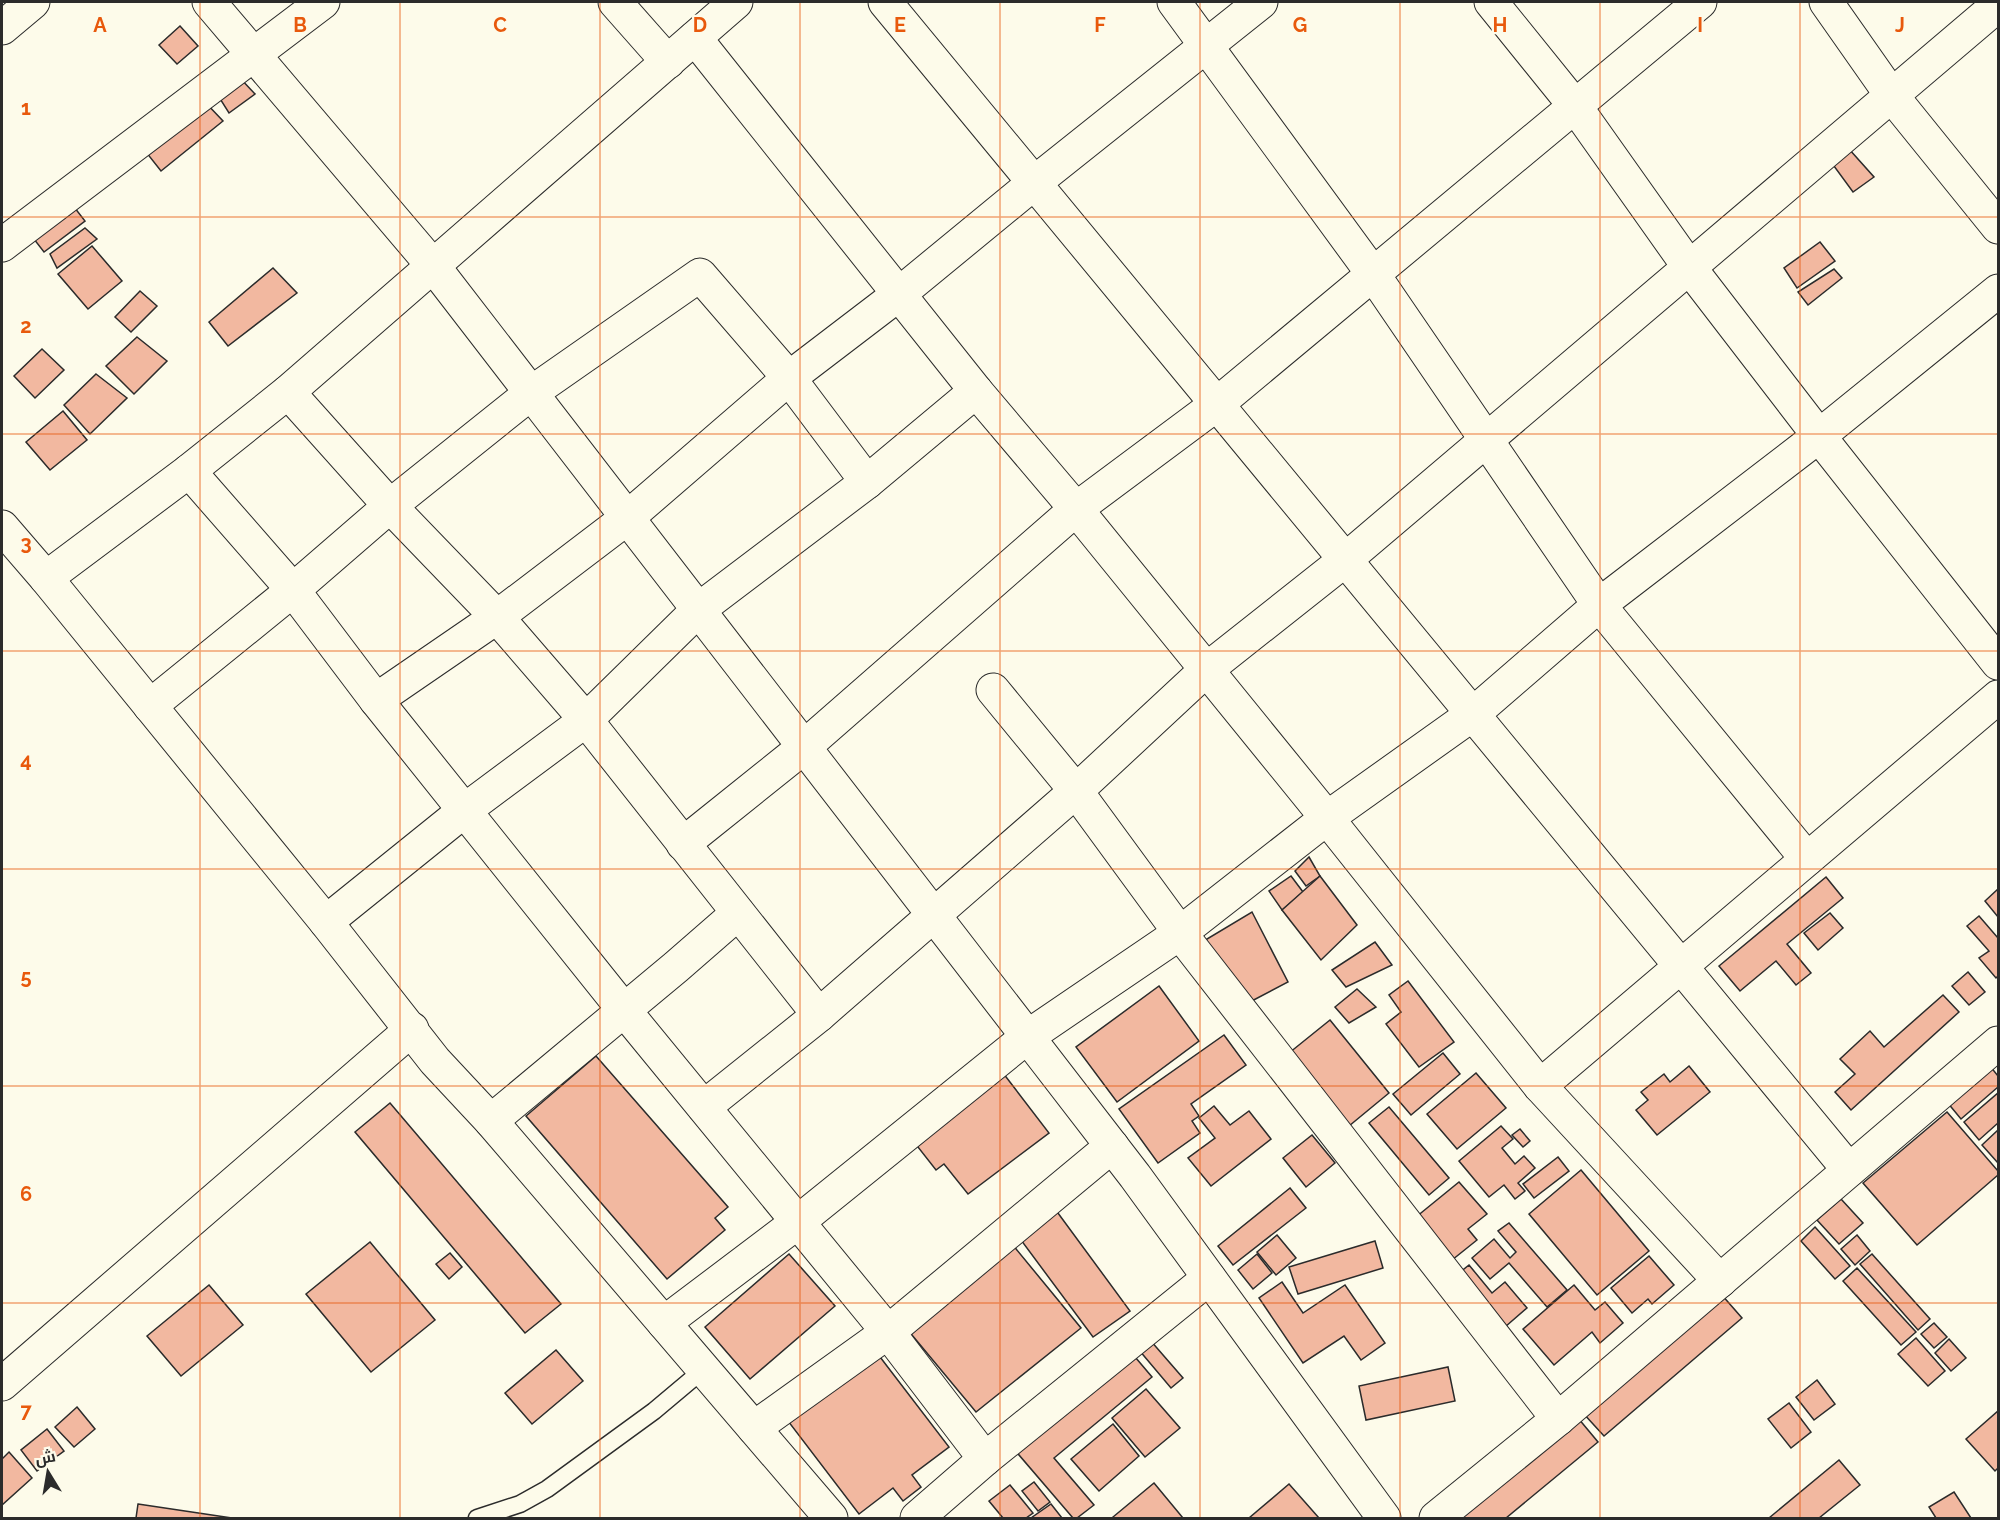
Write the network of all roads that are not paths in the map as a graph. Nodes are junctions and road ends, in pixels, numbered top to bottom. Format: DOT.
graph roads {
  1 [pos="33,2"];
  2 [pos="209,2"];
  3 [pos="322,2"];
  4 [pos="615,2"];
  5 [pos="736,2"];
  6 [pos="885,2"];
  7 [pos="1174,2"];
  8 [pos="1261,2"];
  9 [pos="1491,2"];
  10 [pos="1700,2"];
  11 [pos="1826,2"];
  12 [pos="1998,5"];
  13 [pos="2,28"];
  14 [pos="695,38"];
  15 [pos="1207,45"];
  16 [pos="253,53"];
  17 [pos="668,62"];
  18 [pos="1892,96"];
  19 [pos="1575,106"];
  20 [pos="1034,183"];
  21 [pos="1998,227"];
  22 [pos="2,245"];
  23 [pos="434,267"];
  24 [pos="1689,267"];
  25 [pos="1373,274"];
  26 [pos="1998,291"];
  27 [pos="899,294"];
  28 [pos="789,378"];
  29 [pos="976,391"];
  30 [pos="288,392"];
  31 [pos="531,393"];
  32 [pos="1217,404"];
  33 [pos="1819,436"];
  34 [pos="1488,439"];
  35 [pos="189,471"];
  36 [pos="867,482"];
  37 [pos="390,506"];
  38 [pos="1076,509"];
  39 [pos="627,518"];
  40 [pos="5,540"];
  41 [pos="1346,560"];
  42 [pos="46,578"];
  43 [pos="293,590"];
  44 [pos="1599,605"];
  45 [pos="698,610"];
  46 [pos="497,617"];
  47 [pos="1998,663"];
  48 [pos="1206,670"];
  49 [pos="993,690"];
  50 [pos="1998,697"];
  51 [pos="376,700"];
  52 [pos="150,706"];
  53 [pos="1473,714"];
  54 [pos="586,720"];
  55 [pos="804,747"];
  56 [pos="1076,791"];
  57 [pos="465,810"];
  58 [pos="1327,818"];
  59 [pos="683,844"];
  60 [pos="1808,859"];
  61 [pos="738,913"];
  62 [pos="933,915"];
  63 [pos="326,922"];
  64 [pos="1180,933"];
  65 [pos="1681,966"];
  66 [pos="624,1010"];
  67 [pos="819,1015"];
  68 [pos="412,1029"];
  69 [pos="1027,1037"];
  70 [pos="1998,1043"];
  71 [pos="1540,1086"];
  72 [pos="704,1107"];
  73 [pos="491,1121"];
  74 [pos="1112,1146"];
  75 [pos="1849,1170"];
  76 [pos="799,1221"];
  77 [pos="1209,1278"];
  78 [pos="1720,1281"];
  79 [pos="664,1323"];
  80 [pos="888,1332"];
  81 [pos="704,1369"];
  82 [pos="2,1384"];
  83 [pos="1558,1419"];
  84 [pos="754,1428"];
  85 [pos="985,1459"];
  86 [pos="477,1518"];
  87 [pos="831,1518"];
  88 [pos="917,1518"];
  89 [pos="1384,1518"];
  90 [pos="1436,1518"];
  1 -- 13 [label="street"];
  2 -- 16 [label="street"];
  3 -- 16 [label="street"];
  4 -- 17 [label="street"];
  5 -- 14 [label="street"];
  6 -- 20 [label="street"];
  7 -- 15 [label="street"];
  8 -- 15 [label="street"];
  9 -- 19 [label="street"];
  10 -- 19 [label="street"];
  11 -- 18 [label="street"];
  12 -- 18 [label="street"];
  14 -- 17 [label="street"];
  14 -- 27 [label="street"];
  15 -- 20 [label="street"];
  15 -- 25 [label="street"];
  16 -- 22 [label="street"];
  16 -- 23 [label="street"];
  17 -- 23 [label="street"];
  18 -- 21 [label="street"];
  18 -- 24 [label="street"];
  19 -- 24 [label="street"];
  19 -- 25 [label="street"];
  20 -- 27 [label="street"];
  20 -- 32 [label="street"];
  23 -- 30 [label="street"];
  23 -- 31 [label="street"];
  24 -- 33 [label="street"];
  24 -- 34 [label="street"];
  25 -- 32 [label="street"];
  25 -- 34 [label="street"];
  26 -- 33 [label="street"];
  27 -- 28 [label="street"];
  27 -- 29 [label="street"];
  28 -- 31 [label="street"];
  28 -- 36 [label="street"];
  28 -- 39 [label="street"];
  29 -- 36 [label="street"];
  29 -- 38 [label="street"];
  30 -- 35 [label="street"];
  30 -- 37 [label="street"];
  31 -- 37 [label="street"];
  31 -- 39 [label="street"];
  32 -- 38 [label="street"];
  32 -- 41 [label="street"];
  33 -- 44 [label="street"];
  33 -- 47 [label="street"];
  34 -- 41 [label="street"];
  34 -- 44 [label="street"];
  35 -- 42 [label="street"];
  35 -- 43 [label="street"];
  36 -- 45 [label="street"];
  37 -- 43 [label="street"];
  37 -- 46 [label="street"];
  38 -- 48 [label="street"];
  38 -- 55 [label="street"];
  39 -- 45 [label="street"];
  39 -- 46 [label="street"];
  40 -- 42 [label="street"];
  41 -- 48 [label="street"];
  41 -- 53 [label="street"];
  42 -- 52 [label="street"];
  43 -- 51 [label="street"];
  43 -- 52 [label="street"];
  44 -- 53 [label="street"];
  44 -- 60 [label="street"];
  45 -- 54 [label="street"];
  45 -- 55 [label="street"];
  46 -- 51 [label="street"];
  46 -- 54 [label="street"];
  48 -- 56 [label="street"];
  48 -- 58 [label="street"];
  49 -- 56 [label="street"];
  50 -- 60 [label="street"];
  51 -- 57 [label="street"];
  52 -- 63 [label="street"];
  53 -- 58 [label="street"];
  53 -- 65 [label="street"];
  54 -- 57 [label="street"];
  54 -- 59 [label="street"];
  55 -- 59 [label="street"];
  55 -- 62 [label="street"];
  56 -- 62 [label="street"];
  56 -- 64 [label="street"];
  57 -- 63 [label="street"];
  57 -- 66 [label="street"];
  58 -- 64 [label="street"];
  58 -- 71 [label="street"];
  59 -- 61 [label="street"];
  60 -- 65 [label="street"];
  61 -- 66 [label="street"];
  61 -- 67 [label="street"];
  62 -- 67 [label="street"];
  62 -- 69 [label="street"];
  63 -- 68 [label="street"];
  64 -- 69 [label="street"];
  64 -- 83 [label="street"];
  65 -- 71 [label="street"];
  65 -- 75 [label="street"];
  66 -- 72 [label="street"];
  66 -- 73 [label="street"];
  67 -- 72 [label="street"];
  68 -- 73 [label="street"];
  68 -- 82 [label="street"];
  69 -- 74 [label="street"];
  69 -- 76 [label="street"];
  70 -- 75 [label="street"];
  71 -- 78 [label="street"];
  72 -- 76 [label="street"];
  73 -- 79 [label="street"];
  74 -- 77 [label="street"];
  74 -- 80 [label="street"];
  75 -- 78 [label="street"];
  76 -- 79 [label="street"];
  76 -- 80 [label="street"];
  77 -- 85 [label="street"];
  77 -- 89 [label="street"];
  78 -- 83 [label="street"];
  79 -- 81 [label="street"];
  80 -- 84 [label="street"];
  80 -- 85 [label="street"];
  81 -- 84 [label="street"];
  81 -- 86 [label="lane"];
  83 -- 90 [label="street"];
  84 -- 87 [label="street"];
  85 -- 88 [label="street"];
}
